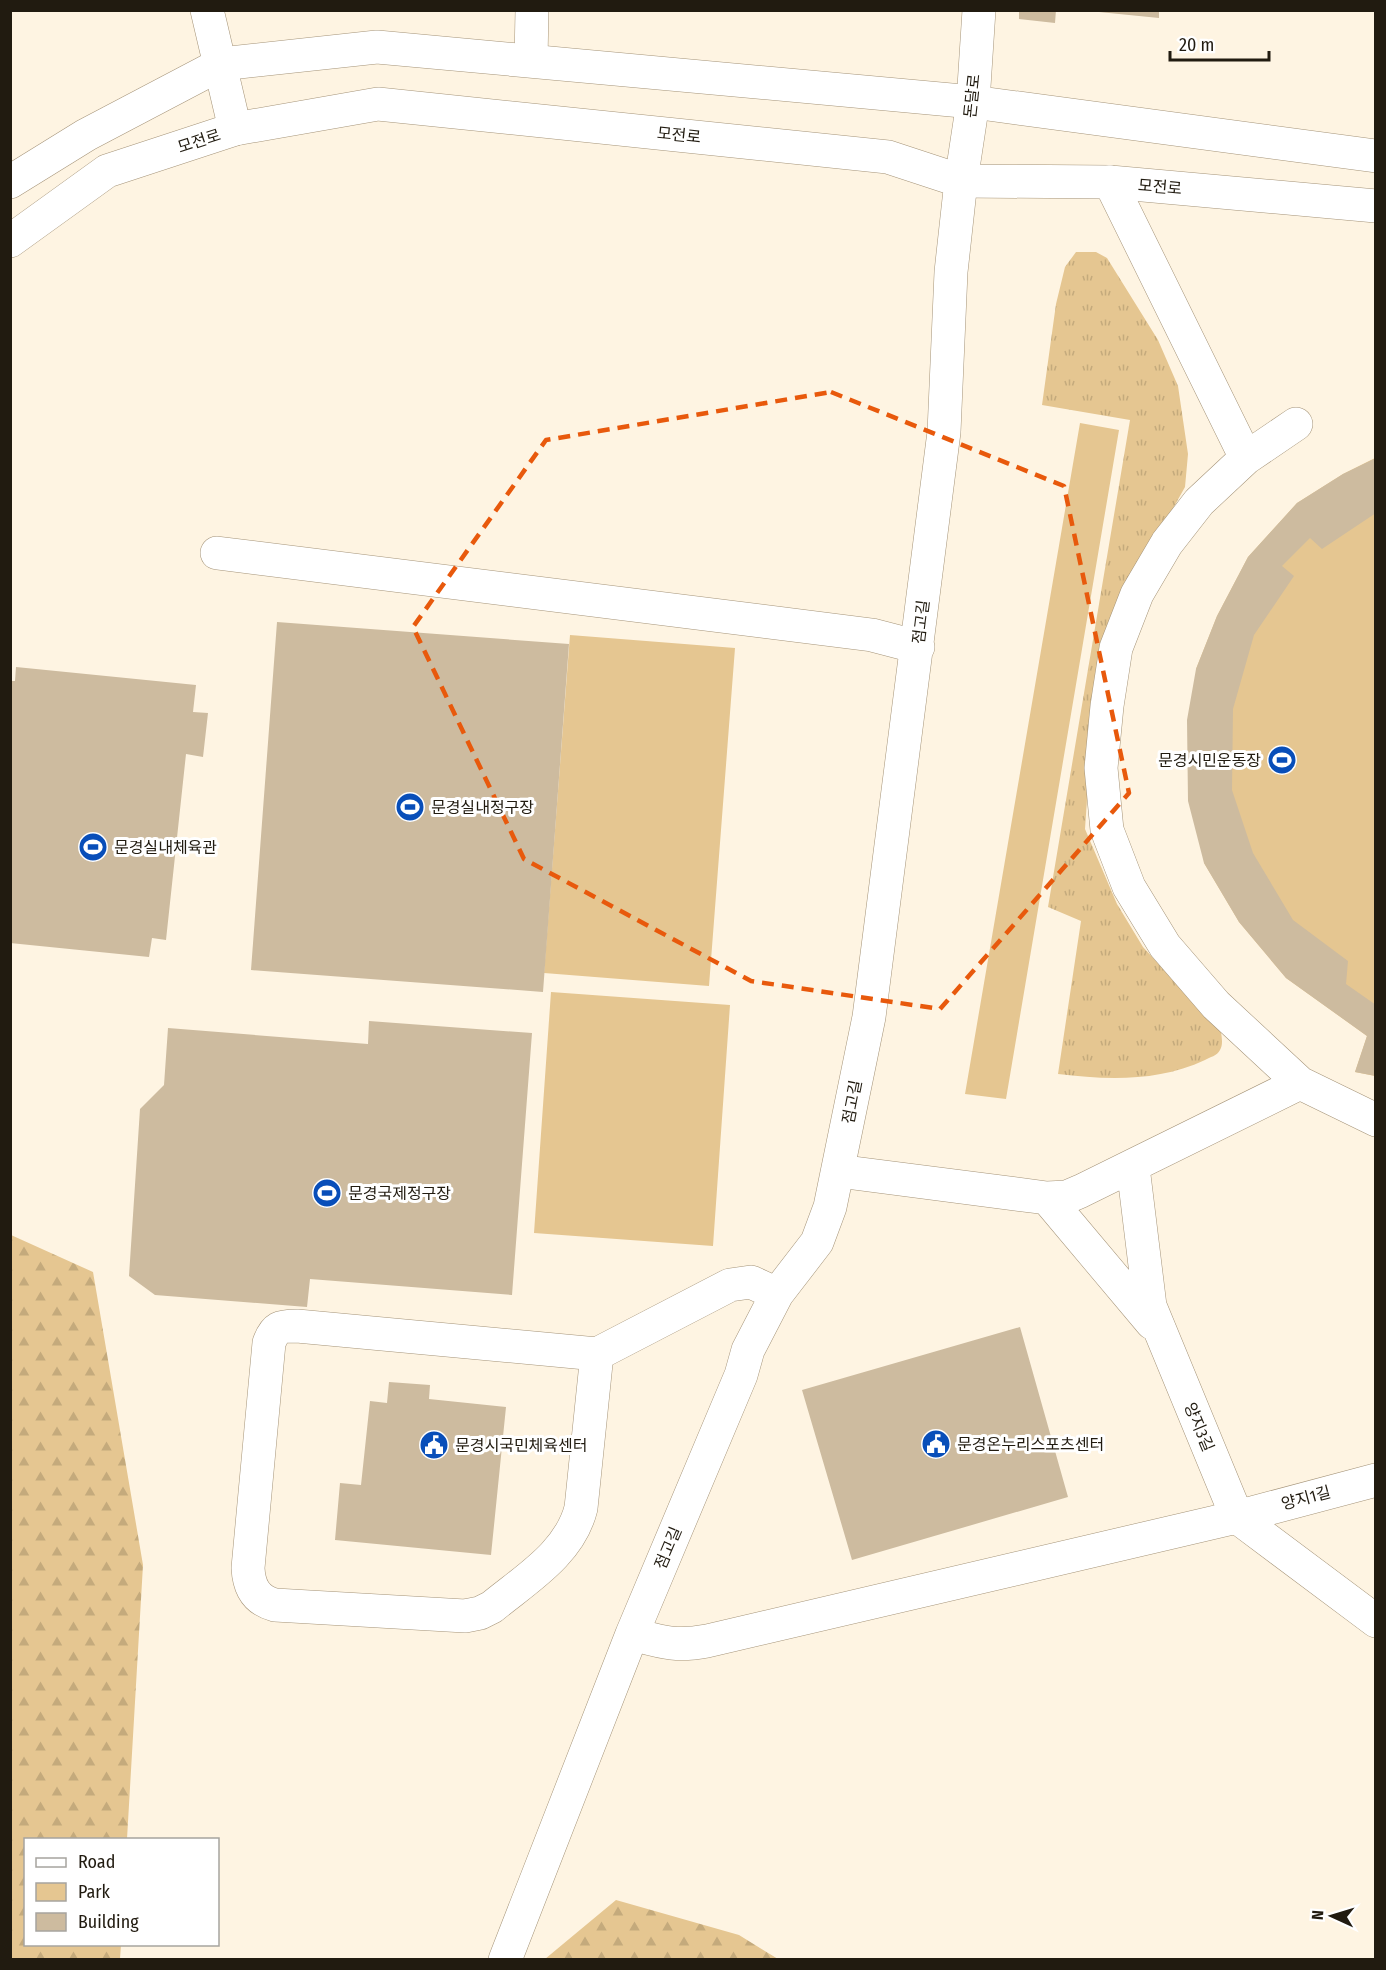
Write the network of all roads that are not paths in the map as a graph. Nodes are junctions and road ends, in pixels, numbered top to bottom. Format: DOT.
graph roads {
  1 [pos="207,10"];
  2 [pos="532,10"];
  3 [pos="979,10"];
  4 [pos="531,60"];
  5 [pos="221,64"];
  6 [pos="973,102"];
  7 [pos="235,129"];
  8 [pos="1376,156"];
  9 [pos="961,181"];
  10 [pos="10,182"];
  11 [pos="1110,182"];
  12 [pos="1376,206"];
  13 [pos="10,241"];
  14 [pos="1296,424"];
  15 [pos="1246,458"];
  16 [pos="217,554"];
  17 [pos="918,647"];
  18 [pos="1300,1083"];
  19 [pos="1376,1120"];
  20 [pos="1133,1167"];
  21 [pos="838,1171"];
  22 [pos="1047,1198"];
  23 [pos="777,1294"];
  24 [pos="1161,1334"];
  25 [pos="597,1354"];
  26 [pos="1376,1480"];
  27 [pos="1237,1517"];
  28 [pos="1376,1621"];
  29 [pos="632,1634"];
  30 [pos="505,1959"];
  1 -- 5 [label="main road"];
  2 -- 4 [label="main road"];
  3 -- 6 [label="main road, 돈달로"];
  4 -- 5 [label="main road"];
  4 -- 6 [label="main road"];
  5 -- 7 [label="main road"];
  5 -- 10 [label="main road"];
  6 -- 8 [label="main road"];
  6 -- 9 [label="main road, 돈달로"];
  7 -- 9 [label="main road, 모전로"];
  7 -- 13 [label="main road, 모전로"];
  9 -- 11 [label="main road, 모전로"];
  9 -- 17 [label="main road, 점고길"];
  11 -- 12 [label="main road, 모전로"];
  11 -- 15 [label="main road"];
  14 -- 15 [label="main road"];
  15 -- 18 [label="main road"];
  16 -- 17 [label="main road"];
  17 -- 21 [label="main road, 점고길"];
  18 -- 19 [label="main road"];
  18 -- 20 [label="main road"];
  20 -- 22 [label="main road"];
  20 -- 24 [label="main road, 양지3길"];
  21 -- 22 [label="main road"];
  21 -- 23 [label="main road, 점고길"];
  22 -- 24 [label="main road"];
  23 -- 25 [label="main road"];
  23 -- 29 [label="main road, 점고길"];
  24 -- 27 [label="main road, 양지3길"];
  25 -- 25 [label="main road"];
  26 -- 27 [label="main road, 양지1길"];
  27 -- 28 [label="main road"];
  27 -- 29 [label="main road, 양지1길"];
  29 -- 30 [label="main road, 점고길"];
}
